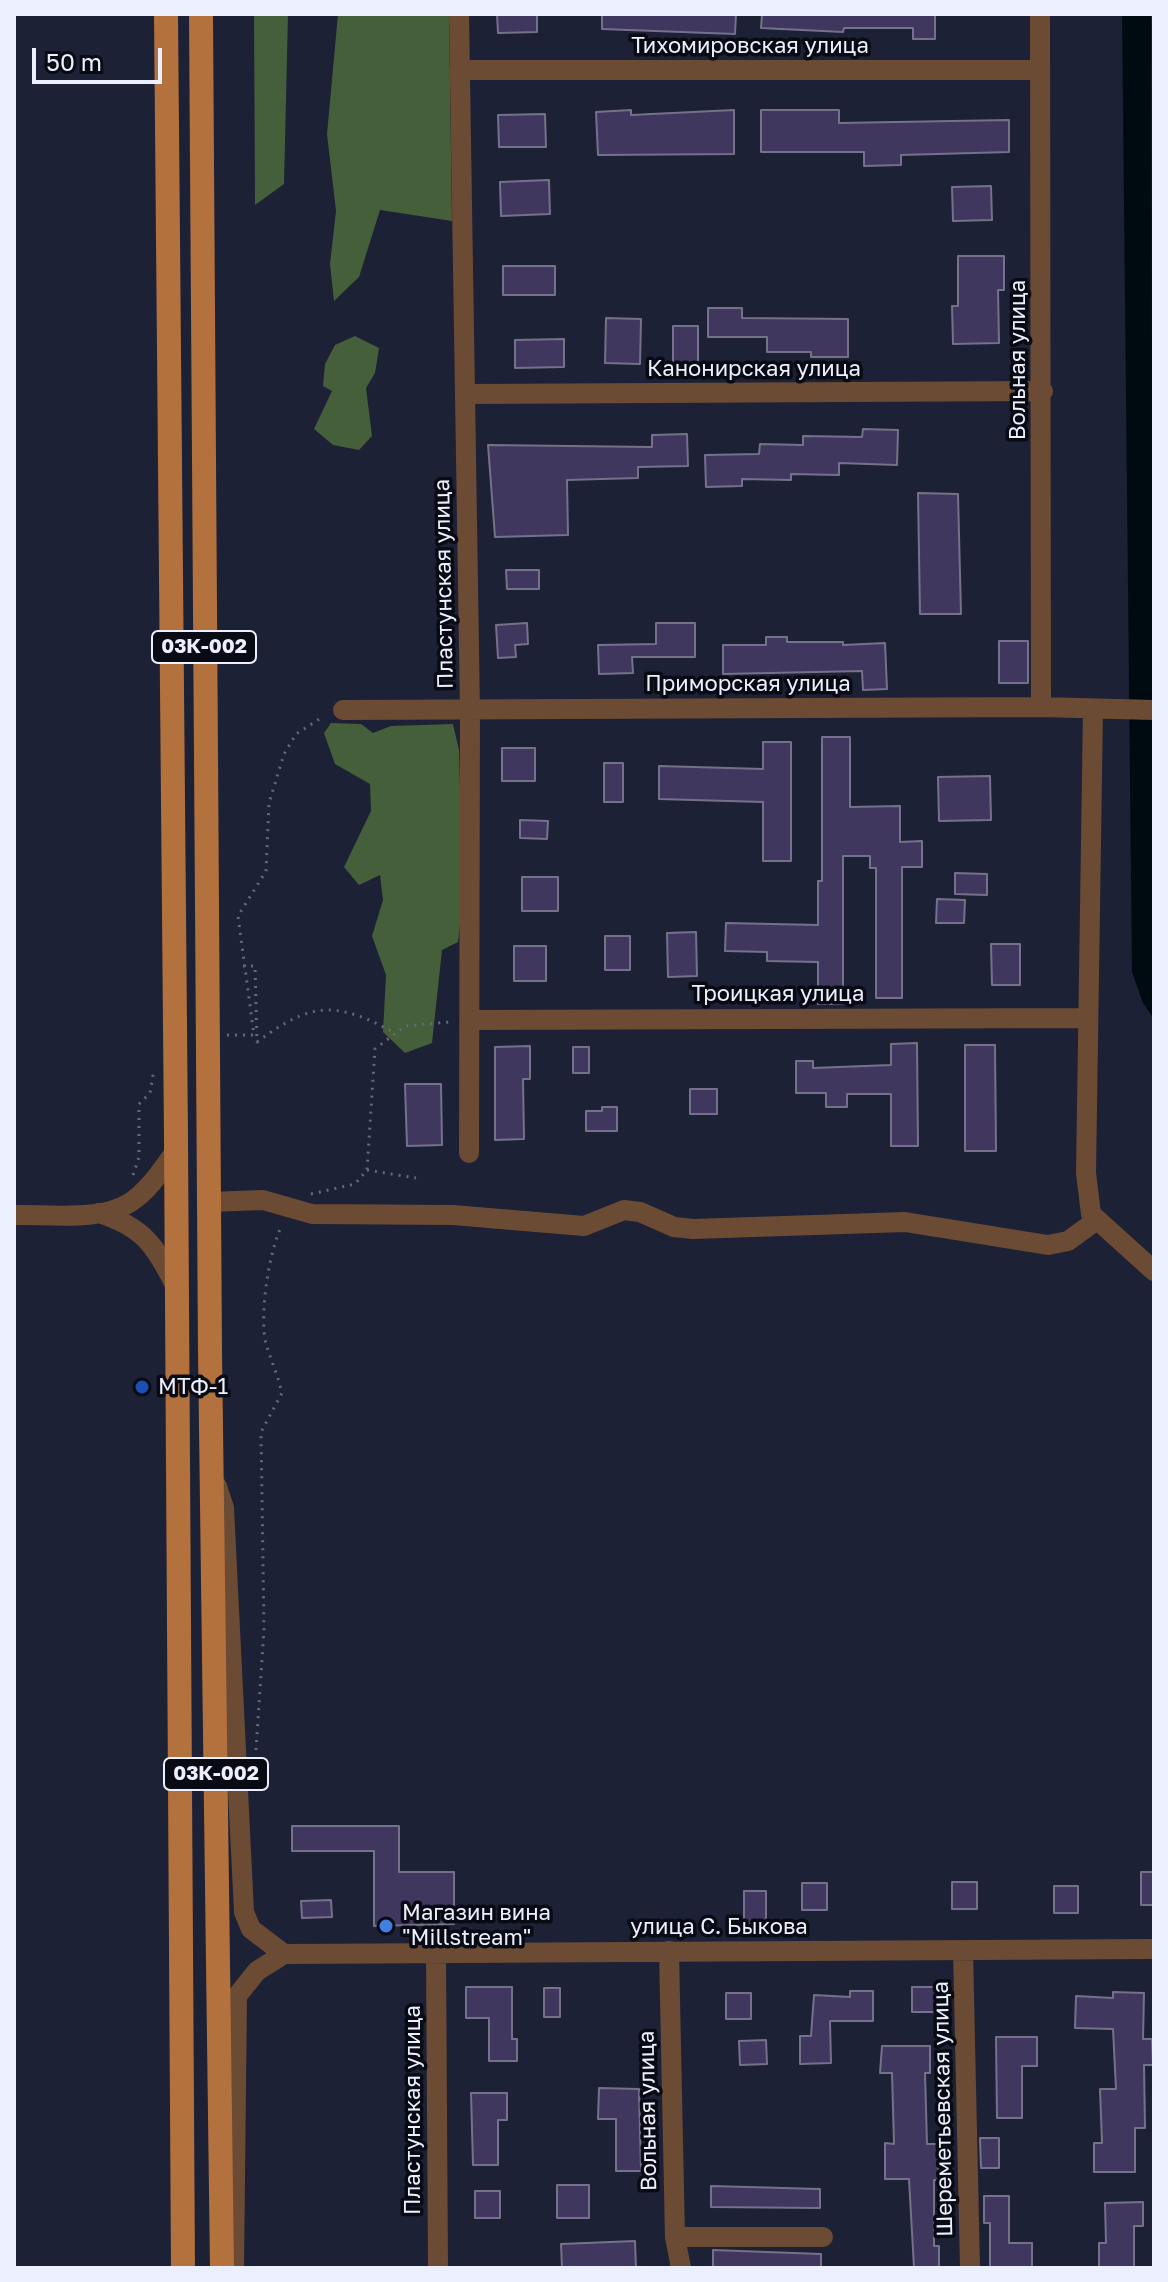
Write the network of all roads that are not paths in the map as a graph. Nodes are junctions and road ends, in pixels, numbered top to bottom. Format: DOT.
graph roads {
  1 [pos="166,14"];
  2 [pos="201,14"];
  3 [pos="459,14"];
  4 [pos="1040,14"];
  5 [pos="459,70"];
  6 [pos="1040,70"];
  7 [pos="1043,391"];
  8 [pos="465,394"];
  9 [pos="1041,707"];
  10 [pos="1093,709"];
  11 [pos="343,710"];
  12 [pos="470,710"];
  13 [pos="1154,710"];
  14 [pos="1087,1018"];
  15 [pos="470,1020"];
  16 [pos="175,1152"];
  17 [pos="469,1153"];
  18 [pos="209,1202"];
  19 [pos="99,1213"];
  20 [pos="14,1215"];
  21 [pos="1097,1220"];
  22 [pos="1154,1271"];
  23 [pos="175,1285"];
  24 [pos="212,1469"];
  25 [pos="1154,1949"];
  26 [pos="963,1950"];
  27 [pos="669,1951"];
  28 [pos="436,1953"];
  29 [pos="284,1954"];
  30 [pos="675,2237"];
  31 [pos="823,2237"];
  32 [pos="183,2268"];
  33 [pos="222,2268"];
  34 [pos="234,2268"];
  35 [pos="438,2268"];
  36 [pos="681,2268"];
  37 [pos="970,2268"];
  1 -- 16 [label="main road, 03К-002"];
  2 -- 18 [label="main road, 03К-002"];
  3 -- 5 [label="street, Пластунская улица"];
  4 -- 6 [label="street, Вольная улица"];
  5 -- 6 [label="street, Тихомировская улица"];
  5 -- 8 [label="street, Пластунская улица"];
  6 -- 7 [label="street, Вольная улица"];
  7 -- 8 [label="street, Канонирская улица"];
  7 -- 9 [label="street, Вольная улица"];
  8 -- 12 [label="street, Пластунская улица"];
  9 -- 10 [label="street, Приморская улица"];
  9 -- 12 [label="street, Приморская улица"];
  10 -- 13 [label="street, Приморская улица"];
  10 -- 14 [label="street"];
  11 -- 12 [label="street, Приморская улица"];
  12 -- 15 [label="street, Пластунская улица"];
  14 -- 15 [label="street, Троицкая улица"];
  14 -- 21 [label="street"];
  15 -- 17 [label="street, Пластунская улица"];
  16 -- 19 [label="street"];
  16 -- 23 [label="main road, 03К-002"];
  18 -- 21 [label="street"];
  18 -- 24 [label="main road, 03К-002"];
  19 -- 20 [label="street"];
  19 -- 23 [label="street"];
  21 -- 22 [label="street"];
  23 -- 32 [label="main road, 03К-002"];
  24 -- 29 [label="street"];
  24 -- 33 [label="main road, 03К-002"];
  25 -- 26 [label="street, улица С. Быкова"];
  26 -- 27 [label="street, улица С. Быкова"];
  26 -- 37 [label="street, Шереметьевская улица"];
  27 -- 28 [label="street, улица С. Быкова"];
  27 -- 30 [label="street, Вольная улица"];
  28 -- 29 [label="street, улица С. Быкова"];
  28 -- 35 [label="street, Пластунская улица"];
  29 -- 34 [label="street"];
  30 -- 31 [label="street"];
  30 -- 36 [label="street, Вольная улица"];
}
